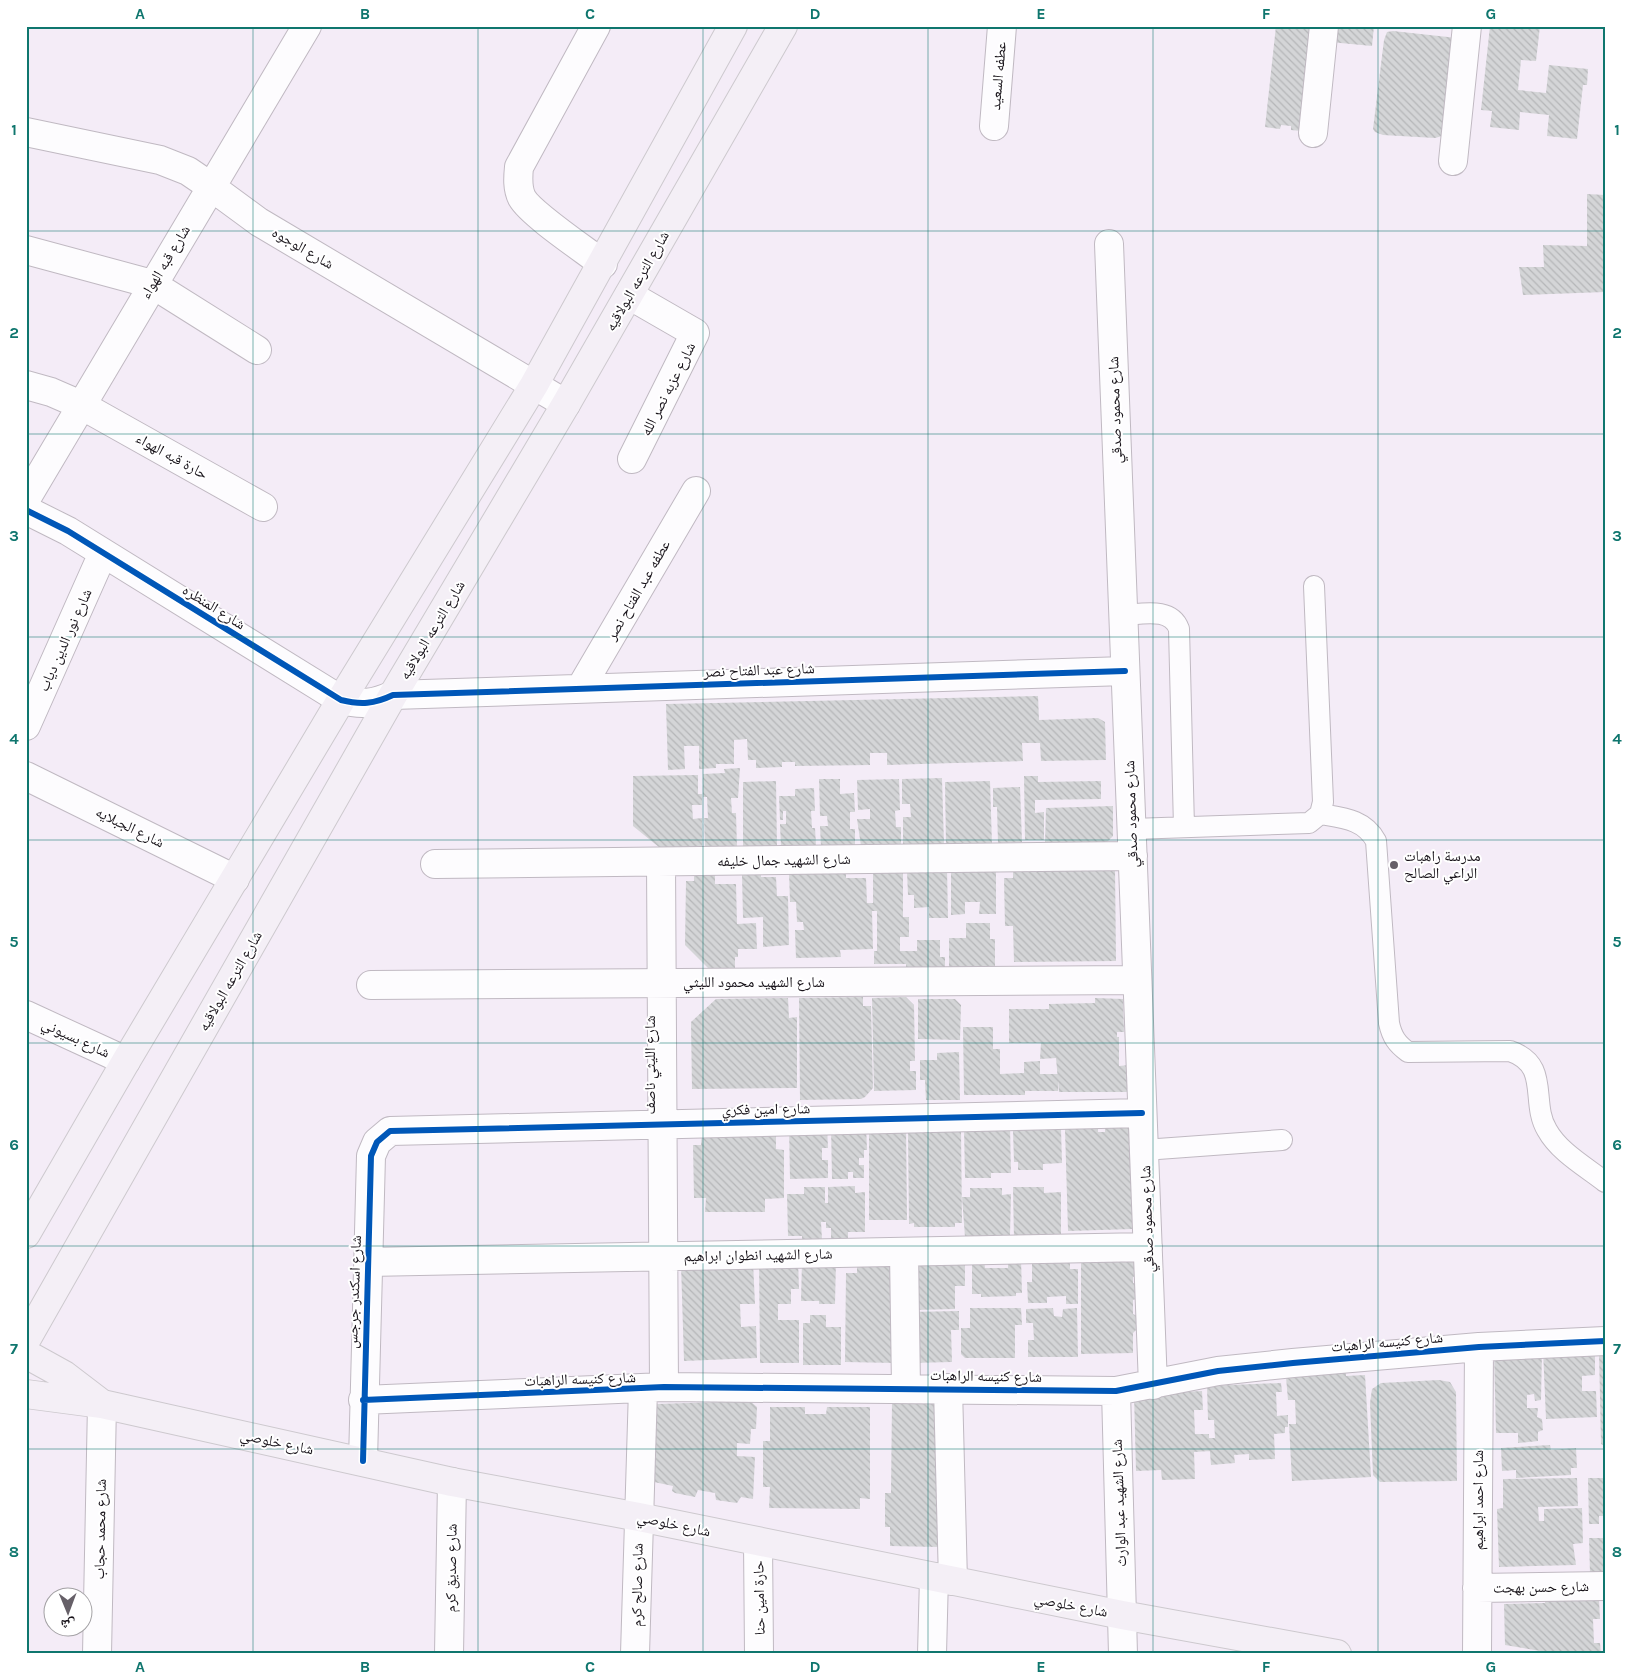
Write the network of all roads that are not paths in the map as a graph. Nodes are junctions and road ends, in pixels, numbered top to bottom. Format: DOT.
graph roads {
  1 [pos="307,26"];
  2 [pos="596,26"];
  3 [pos="734,26"];
  4 [pos="783,26"];
  5 [pos="1002,26"];
  6 [pos="1324,26"];
  7 [pos="1467,26"];
  8 [pos="994,126"];
  9 [pos="26,132"];
  10 [pos="1313,133"];
  11 [pos="1453,161"];
  12 [pos="210,186"];
  13 [pos="1109,244"];
  14 [pos="26,250"];
  15 [pos="603,264"];
  16 [pos="152,284"];
  17 [pos="629,295"];
  18 [pos="256,350"];
  19 [pos="26,384"];
  20 [pos="534,384"];
  21 [pos="566,404"];
  22 [pos="81,405"];
  23 [pos="632,460"];
  24 [pos="696,491"];
  25 [pos="26,498"];
  26 [pos="263,507"];
  27 [pos="26,510"];
  28 [pos="104,553"];
  29 [pos="1314,586"];
  30 [pos="1123,615"];
  31 [pos="1126,671"];
  32 [pos="580,688"];
  33 [pos="393,695"];
  34 [pos="341,700"];
  35 [pos="26,726"];
  36 [pos="26,776"];
  37 [pos="1320,814"];
  38 [pos="1184,827"];
  39 [pos="1132,842"];
  40 [pos="661,862"];
  41 [pos="435,864"];
  42 [pos="235,878"];
  43 [pos="1137,980"];
  44 [pos="662,983"];
  45 [pos="371,985"];
  46 [pos="26,1015"];
  47 [pos="126,1060"];
  48 [pos="1142,1113"];
  49 [pos="662,1124"];
  50 [pos="390,1131"];
  51 [pos="1282,1140"];
  52 [pos="1144,1150"];
  53 [pos="1605,1182"];
  54 [pos="26,1234"];
  55 [pos="1148,1247"];
  56 [pos="904,1252"];
  57 [pos="663,1257"];
  58 [pos="368,1262"];
  59 [pos="26,1340"];
  60 [pos="1605,1341"];
  61 [pos="1479,1347"];
  62 [pos="26,1354"];
  63 [pos="1153,1385"];
  64 [pos="654,1388"];
  65 [pos="906,1388"];
  66 [pos="948,1388"];
  67 [pos="1116,1390"];
  68 [pos="26,1394"];
  69 [pos="363,1400"];
  70 [pos="102,1404"];
  71 [pos="364,1461"];
  72 [pos="452,1482"];
  73 [pos="639,1517"];
  74 [pos="758,1542"];
  75 [pos="943,1579"];
  76 [pos="1605,1586"];
  77 [pos="1477,1588"];
  78 [pos="1122,1615"];
  79 [pos="97,1654"];
  80 [pos="449,1654"];
  81 [pos="635,1654"];
  82 [pos="759,1654"];
  83 [pos="932,1654"];
  84 [pos="1123,1654"];
  85 [pos="1336,1654"];
  86 [pos="1477,1654"];
  1 -- 12 [label="street, شارع قبه الهواء"];
  2 -- 15 [label="street"];
  3 -- 15 [label="main road"];
  4 -- 17 [label="main road, شارع الترعه البولاقيه"];
  5 -- 8 [label="street, عطفه السعيد"];
  6 -- 10 [label="street"];
  7 -- 11 [label="street"];
  9 -- 12 [label="street, شارع الوجوه"];
  12 -- 16 [label="street, شارع قبه الهواء"];
  12 -- 20 [label="street, شارع الوجوه"];
  13 -- 30 [label="street, شارع محمود صدقي"];
  14 -- 16 [label="street"];
  15 -- 20 [label="main road"];
  16 -- 18 [label="street"];
  16 -- 22 [label="street, شارع قبه الهواء"];
  17 -- 21 [label="main road, شارع الترعه البولاقيه"];
  17 -- 23 [label="street, شارع عزبه نصر الله"];
  19 -- 22 [label="street, حارة قبه الهواء"];
  20 -- 21 [label="street, شارع الوجوه"];
  20 -- 34 [label="main road"];
  21 -- 33 [label="main road, شارع الترعه البولاقيه"];
  22 -- 25 [label="street, شارع قبه الهواء"];
  22 -- 26 [label="street, حارة قبه الهواء"];
  24 -- 32 [label="street, عطفه عبد الفتاح نصر"];
  27 -- 28 [label="street, شارع المنظره"];
  28 -- 34 [label="street, شارع المنظره"];
  28 -- 35 [label="street, شارع نور الدين دياب"];
  29 -- 37 [label="lane"];
  30 -- 31 [label="street, شارع محمود صدقي"];
  30 -- 38 [label="lane"];
  31 -- 32 [label="street, شارع عبد الفتاح نصر"];
  31 -- 39 [label="street, شارع محمود صدقي"];
  32 -- 33 [label="street, شارع عبد الفتاح نصر"];
  33 -- 34 [label="street, شارع المنظره"];
  33 -- 59 [label="main road, شارع الترعه البولاقيه"];
  34 -- 42 [label="main road"];
  36 -- 42 [label="street, شارع الجبلايه"];
  37 -- 38 [label="lane"];
  37 -- 53 [label="lane"];
  38 -- 39 [label="lane"];
  39 -- 40 [label="street, شارع الشهيد جمال خليفه"];
  39 -- 43 [label="street, شارع محمود صدقي"];
  40 -- 41 [label="street, شارع الشهيد جمال خليفه"];
  40 -- 44 [label="street, شارع الليثي ناصف"];
  42 -- 47 [label="main road"];
  43 -- 44 [label="street, شارع الشهيد محمود الليثي"];
  43 -- 48 [label="street, شارع محمود صدقي"];
  44 -- 45 [label="street, شارع الشهيد محمود الليثي"];
  44 -- 49 [label="street, شارع الليثي ناصف"];
  46 -- 47 [label="street, شارع بسيوني"];
  47 -- 54 [label="main road"];
  48 -- 49 [label="street, شارع امين فكري"];
  48 -- 52 [label="street, شارع محمود صدقي"];
  49 -- 50 [label="street, شارع امين فكري"];
  49 -- 57 [label="street, شارع الليثي ناصف"];
  50 -- 58 [label="street, شارع اسكندر جرجس"];
  51 -- 52 [label="lane"];
  52 -- 55 [label="street, شارع محمود صدقي"];
  55 -- 56 [label="street, شارع الشهيد انطوان ابراهيم"];
  55 -- 63 [label="street, شارع محمود صدقي"];
  56 -- 57 [label="street, شارع الشهيد انطوان ابراهيم"];
  56 -- 65 [label="street"];
  57 -- 58 [label="street, شارع الشهيد انطوان ابراهيم"];
  57 -- 64 [label="street, شارع الليثي ناصف"];
  58 -- 69 [label="street, شارع اسكندر جرجس"];
  60 -- 61 [label="street, شارع كنيسه الراهبات"];
  61 -- 63 [label="street, شارع كنيسه الراهبات"];
  61 -- 77 [label="street, شارع احمد ابراهيم"];
  62 -- 70 [label="main road, شارع خلوصي"];
  63 -- 67 [label="street, شارع كنيسه الراهبات"];
  64 -- 65 [label="street, شارع كنيسه الراهبات"];
  64 -- 69 [label="street, شارع كنيسه الراهبات"];
  64 -- 73 [label="street, شارع صالح كرم"];
  65 -- 66 [label="street, شارع كنيسه الراهبات"];
  66 -- 67 [label="street, شارع كنيسه الراهبات"];
  66 -- 75 [label="street"];
  67 -- 78 [label="street, شارع الشهيد عبد الوارث"];
  68 -- 70 [label="main road"];
  69 -- 71 [label="street, شارع اسكندر جرجس"];
  70 -- 71 [label="main road, شارع خلوصي"];
  70 -- 79 [label="street, شارع محمد حجاب"];
  71 -- 72 [label="main road, شارع خلوصي"];
  72 -- 73 [label="main road, شارع خلوصي"];
  72 -- 80 [label="street, شارع صديق كرم"];
  73 -- 74 [label="main road, شارع خلوصي"];
  73 -- 81 [label="street, شارع صالح كرم"];
  74 -- 75 [label="main road, شارع خلوصي"];
  74 -- 82 [label="street, حارة امين حنا"];
  75 -- 78 [label="main road, شارع خلوصي"];
  75 -- 83 [label="street"];
  76 -- 77 [label="street, شارع حسن بهجت"];
  77 -- 86 [label="street, شارع احمد ابراهيم"];
  78 -- 84 [label="street, شارع الشهيد عبد الوارث"];
  78 -- 85 [label="main road, شارع خلوصي"];
}
